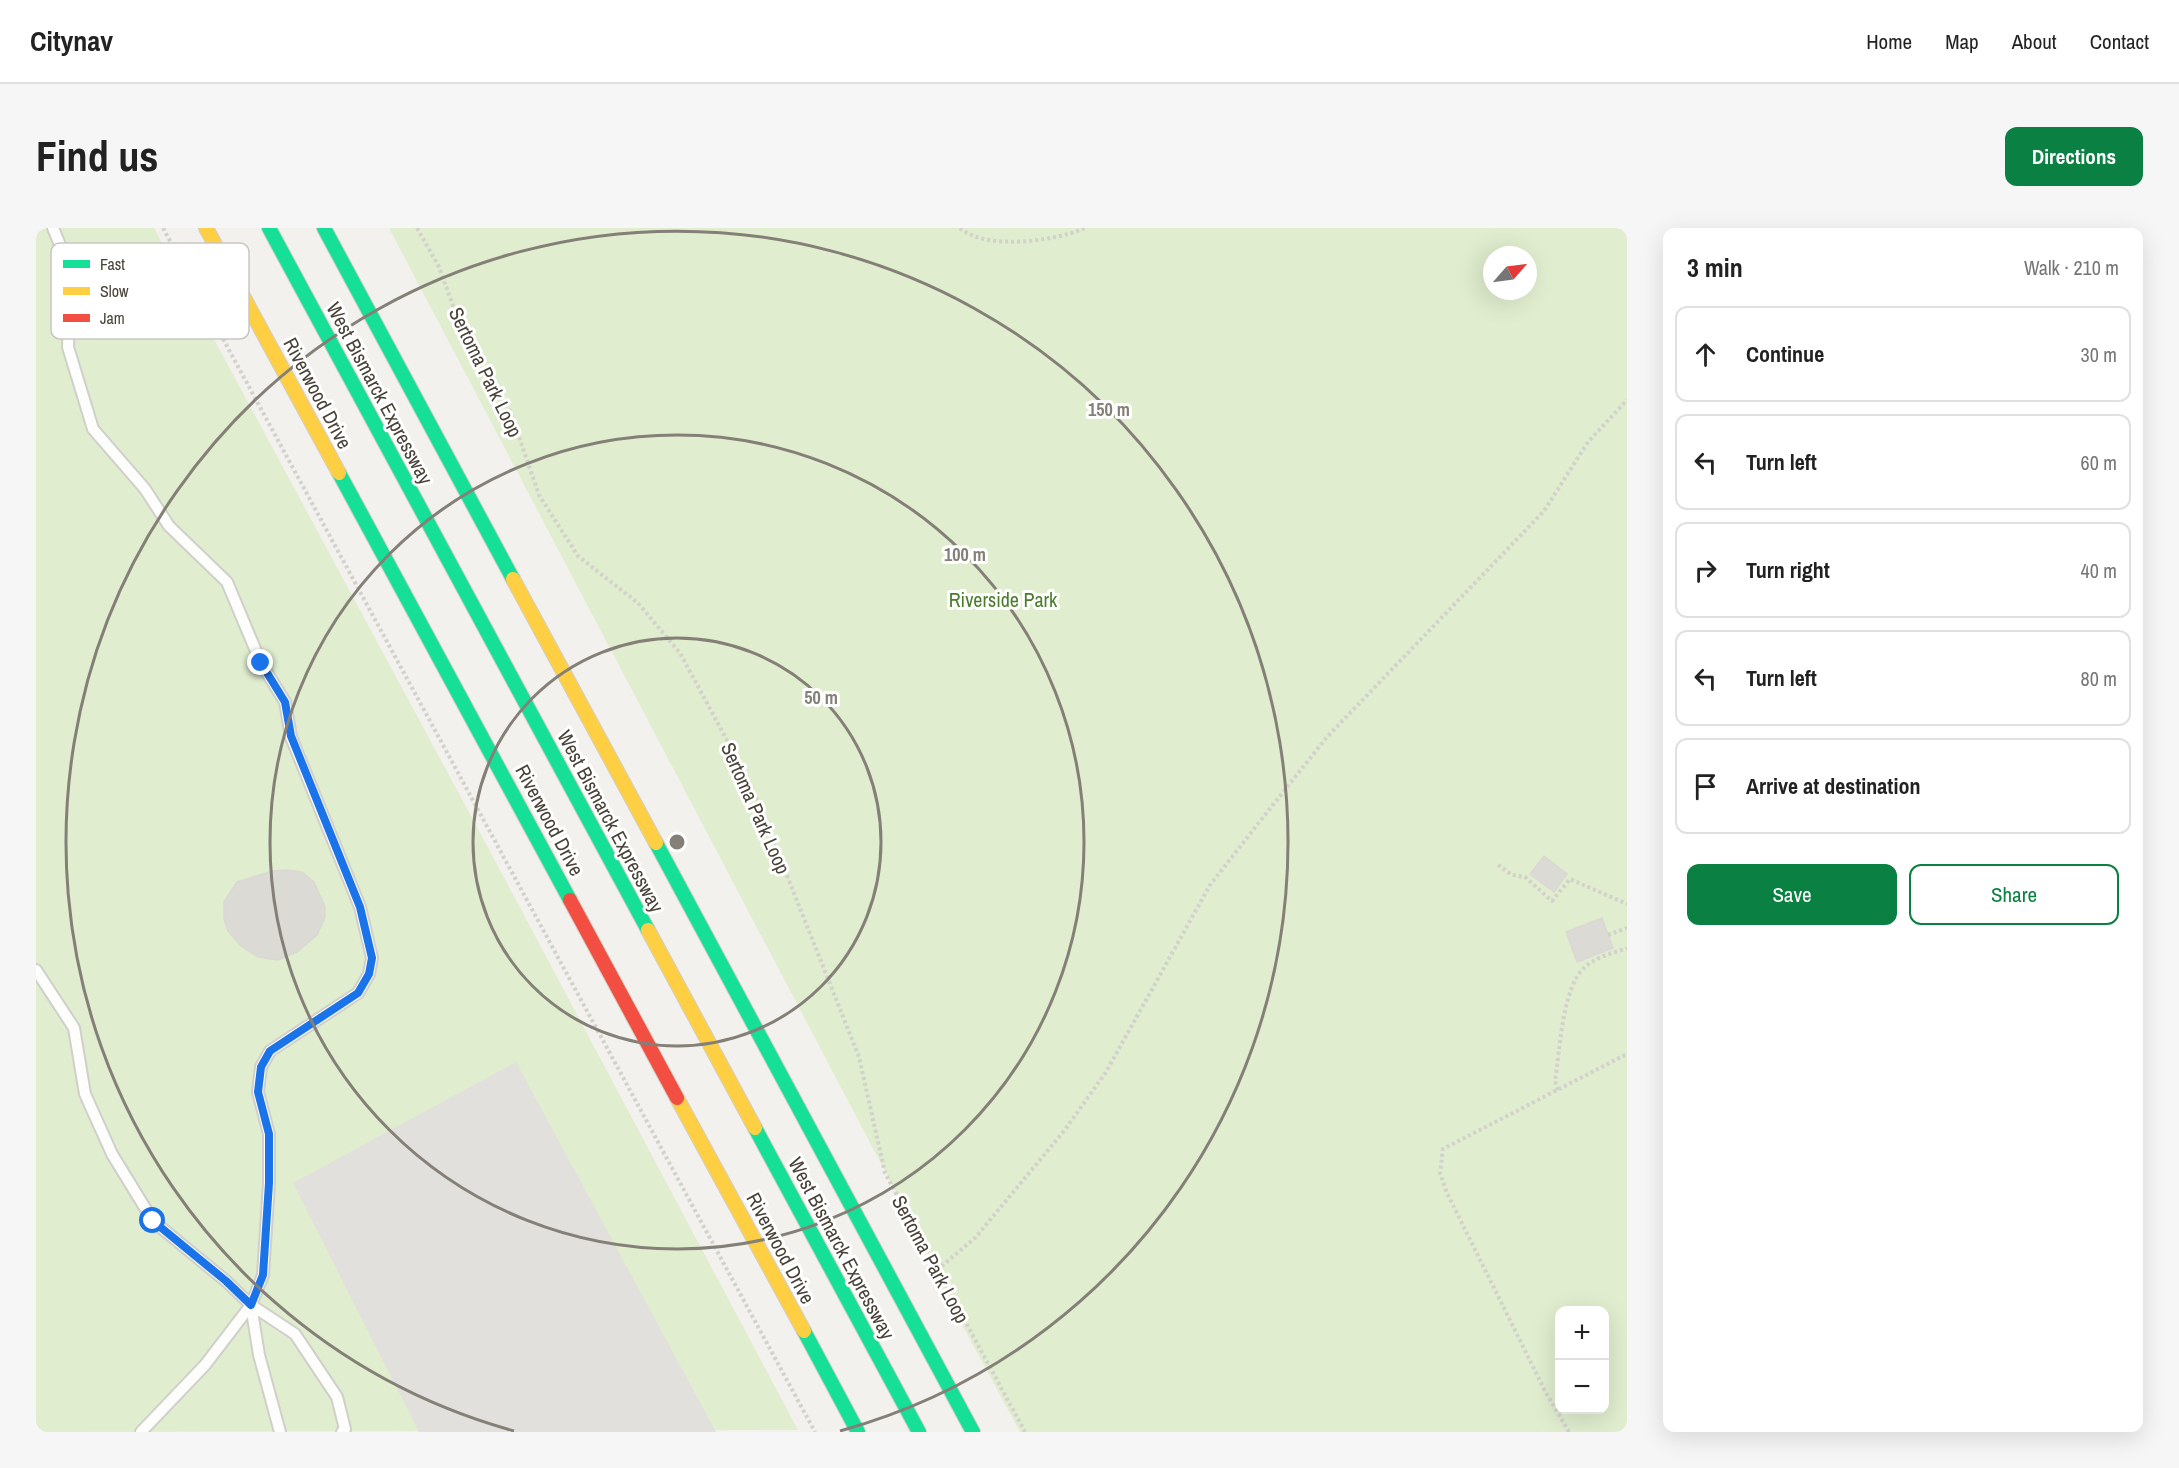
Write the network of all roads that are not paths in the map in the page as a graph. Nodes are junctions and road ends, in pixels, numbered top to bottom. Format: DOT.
graph roads {
  1 [pos="53,228"];
  2 [pos="206,228"];
  3 [pos="269,228"];
  4 [pos="324,228"];
  5 [pos="59,243"];
  6 [pos="214,243"];
  7 [pos="249,307"];
  8 [pos="68,339"];
  9 [pos="36,970"];
  10 [pos="251,1305"];
  11 [pos="141,1432"];
  12 [pos="280,1432"];
  13 [pos="342,1432"];
  14 [pos="858,1432"];
  15 [pos="919,1432"];
  16 [pos="973,1432"];
  1 -- 5 [label="lane"];
  2 -- 6 [label="main road, Riverwood Drive"];
  3 -- 15 [label="main road, West Bismarck Expressway"];
  4 -- 16 [label="main road, West Bismarck Expressway"];
  7 -- 14 [label="main road, Riverwood Drive"];
  8 -- 10 [label="lane"];
  9 -- 10 [label="lane"];
  10 -- 11 [label="lane"];
  10 -- 12 [label="lane"];
  10 -- 13 [label="lane"];
}
